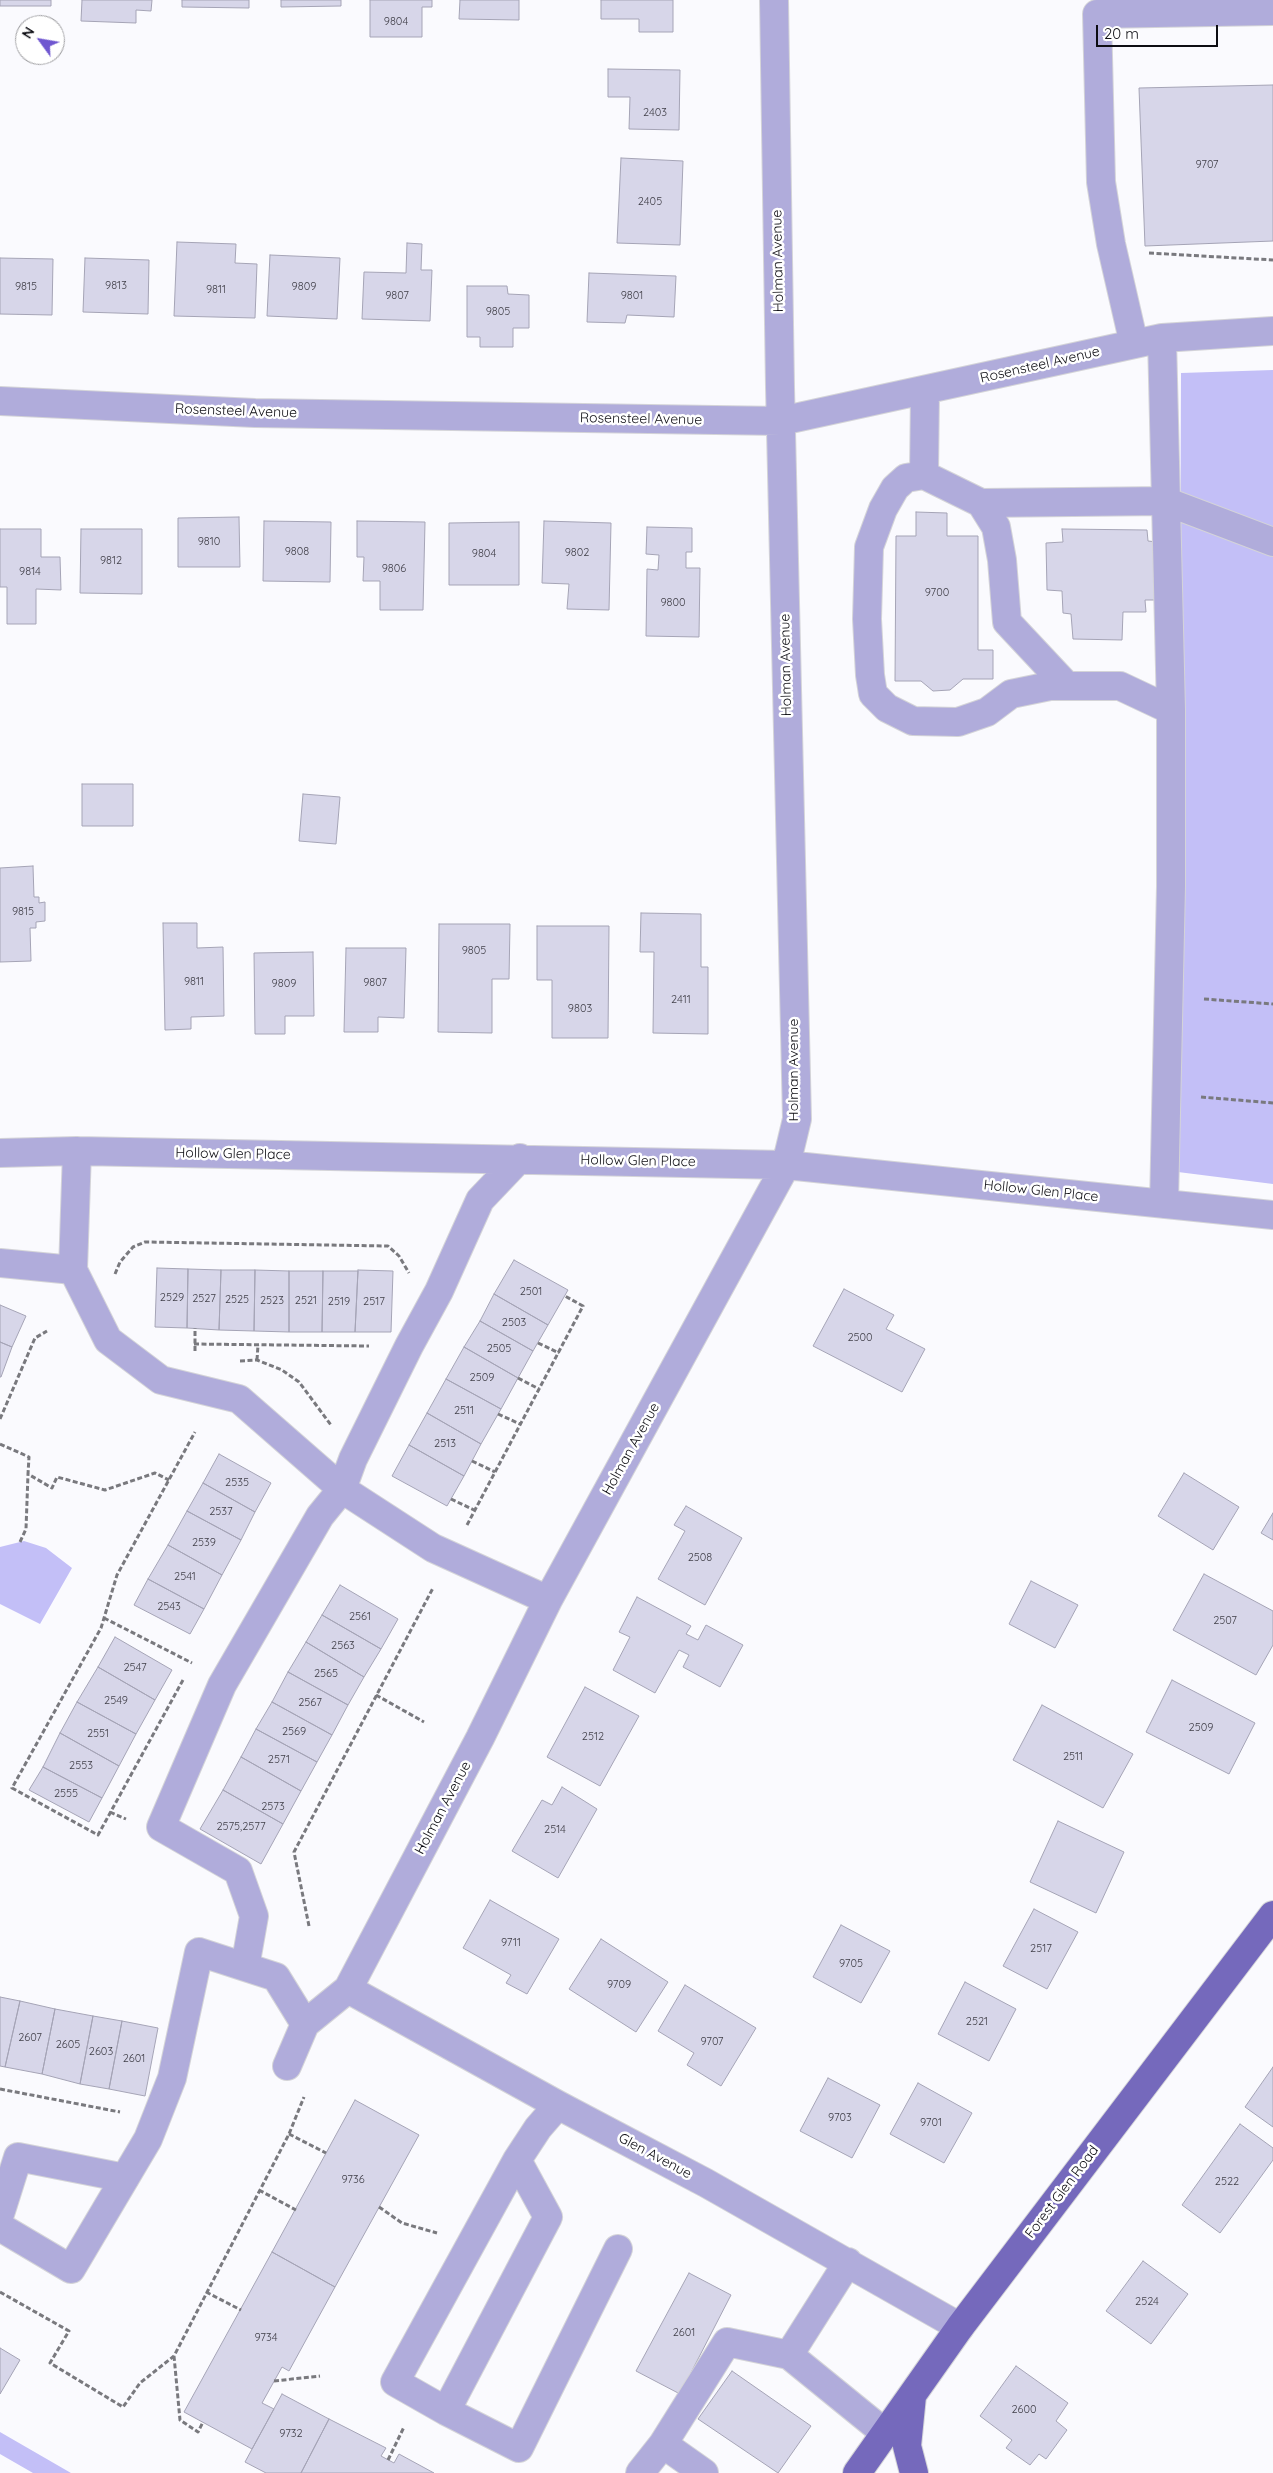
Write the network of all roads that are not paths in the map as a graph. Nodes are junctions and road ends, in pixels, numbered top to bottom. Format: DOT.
graph roads {
  1 [pos="774,0"];
  2 [pos="1273,11"];
  3 [pos="1273,332"];
  4 [pos="1162,338"];
  5 [pos="1134,344"];
  6 [pos="925,391"];
  7 [pos="0,401"];
  8 [pos="781,421"];
  9 [pos="924,475"];
  10 [pos="1165,501"];
  11 [pos="981,503"];
  12 [pos="1273,542"];
  13 [pos="1067,686"];
  14 [pos="1171,710"];
  15 [pos="77,1151"];
  16 [pos="0,1153"];
  17 [pos="520,1158"];
  18 [pos="786,1165"];
  19 [pos="1164,1204"];
  20 [pos="1273,1215"];
  21 [pos="0,1263"];
  22 [pos="73,1270"];
  23 [pos="342,1489"];
  24 [pos="548,1600"];
  25 [pos="1273,1915"];
  26 [pos="245,1967"];
  27 [pos="348,1990"];
  28 [pos="304,2024"];
  29 [pos="287,2066"];
  30 [pos="558,2105"];
  31 [pos="517,2160"];
  32 [pos="125,2178"];
  33 [pos="0,2214"];
  34 [pos="0,2227"];
  35 [pos="618,2249"];
  36 [pos="848,2262"];
  37 [pos="960,2327"];
  38 [pos="789,2355"];
  39 [pos="912,2394"];
  40 [pos="446,2412"];
  41 [pos="885,2433"];
  42 [pos="664,2444"];
  43 [pos="640,2473"];
  44 [pos="704,2473"];
  45 [pos="858,2473"];
  46 [pos="914,2473"];
  1 -- 8 [label="street, Holman Avenue"];
  2 -- 5 [label="street"];
  3 -- 4 [label="street, Rosensteel Avenue"];
  4 -- 5 [label="street, Rosensteel Avenue"];
  4 -- 10 [label="street"];
  5 -- 6 [label="street, Rosensteel Avenue"];
  6 -- 8 [label="street, Rosensteel Avenue"];
  6 -- 9 [label="street"];
  7 -- 8 [label="street, Rosensteel Avenue"];
  8 -- 18 [label="street, Holman Avenue"];
  9 -- 11 [label="street"];
  9 -- 13 [label="street"];
  10 -- 11 [label="street"];
  10 -- 12 [label="street"];
  10 -- 14 [label="street"];
  11 -- 13 [label="street"];
  13 -- 14 [label="street"];
  14 -- 19 [label="street"];
  15 -- 16 [label="street, Hollow Glen Place"];
  15 -- 17 [label="street, Hollow Glen Place"];
  15 -- 22 [label="street"];
  17 -- 18 [label="street, Hollow Glen Place"];
  17 -- 23 [label="street"];
  18 -- 19 [label="street, Hollow Glen Place"];
  18 -- 24 [label="street, Holman Avenue"];
  19 -- 20 [label="street, Hollow Glen Place"];
  21 -- 22 [label="street"];
  22 -- 23 [label="street"];
  23 -- 24 [label="street"];
  23 -- 26 [label="street"];
  24 -- 27 [label="street, Holman Avenue"];
  25 -- 37 [label="main road, Forest Glen Road"];
  26 -- 28 [label="street"];
  26 -- 32 [label="street"];
  27 -- 28 [label="street, Holman Avenue"];
  27 -- 30 [label="street, Glen Avenue"];
  28 -- 29 [label="street"];
  30 -- 31 [label="street"];
  30 -- 36 [label="street, Glen Avenue"];
  31 -- 40 [label="street"];
  31 -- 40 [label="street"];
  32 -- 33 [label="street"];
  32 -- 34 [label="street"];
  35 -- 40 [label="street"];
  36 -- 37 [label="street, Glen Avenue"];
  36 -- 38 [label="street"];
  37 -- 39 [label="main road, Forest Glen Road"];
  38 -- 41 [label="street"];
  38 -- 42 [label="street"];
  39 -- 41 [label="main road, Forest Glen Road"];
  39 -- 46 [label="main road"];
  41 -- 45 [label="main road, Forest Glen Road"];
  42 -- 43 [label="street"];
  42 -- 44 [label="street"];
}
